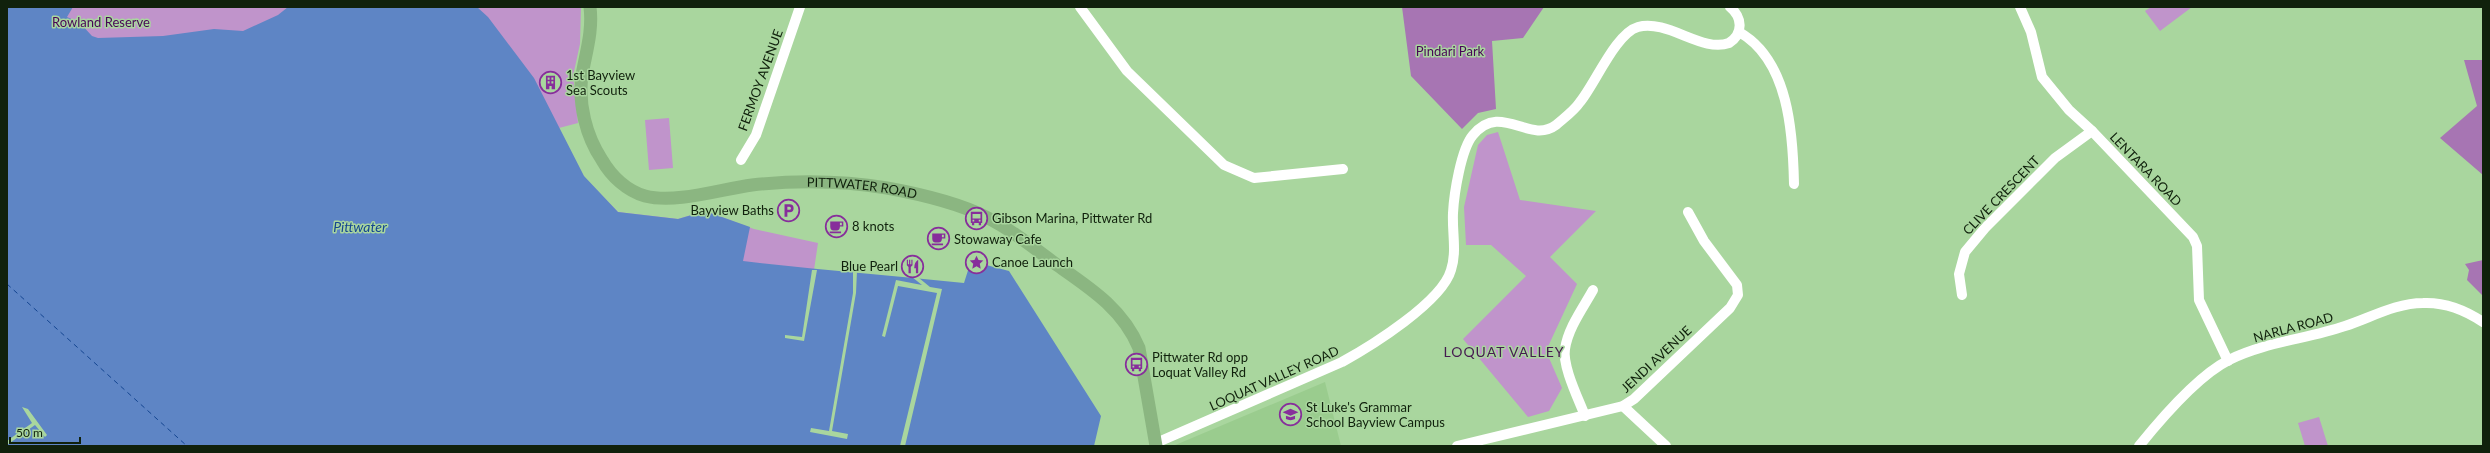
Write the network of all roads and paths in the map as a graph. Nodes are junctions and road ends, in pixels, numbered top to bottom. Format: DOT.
graph roads {
  1 [pos="590,7"];
  2 [pos="800,7"];
  3 [pos="1080,7"];
  4 [pos="1730,7"];
  5 [pos="2020,7"];
  6 [pos="1739,32"];
  7 [pos="2092,131"];
  8 [pos="741,160"];
  9 [pos="1343,169"];
  10 [pos="1794,184"];
  11 [pos="1688,212"];
  12 [pos="1593,290"];
  13 [pos="1962,295"];
  14 [pos="2483,322"];
  15 [pos="2228,361"];
  16 [pos="1623,406"];
  17 [pos="1585,416"];
  18 [pos="1156,445"];
  19 [pos="1457,446"];
  20 [pos="1666,446"];
  21 [pos="2139,446"];
  1 -- 18 [label="main road, PITTWATER ROAD"];
  2 -- 8 [label="street, FERMOY AVENUE"];
  3 -- 9 [label="street"];
  4 -- 6 [label="street"];
  5 -- 7 [label="street, LENTARA ROAD"];
  6 -- 10 [label="street"];
  6 -- 18 [label="street, LOQUAT VALLEY ROAD"];
  7 -- 13 [label="street, CLIVE CRESCENT"];
  7 -- 15 [label="street, LENTARA ROAD"];
  11 -- 16 [label="street, JENDI AVENUE"];
  12 -- 17 [label="street"];
  14 -- 15 [label="street, NARLA ROAD"];
  15 -- 21 [label="street, NARLA ROAD"];
  16 -- 17 [label="street, JENDI AVENUE"];
  16 -- 20 [label="street"];
  17 -- 19 [label="street, JENDI AVENUE"];
}
